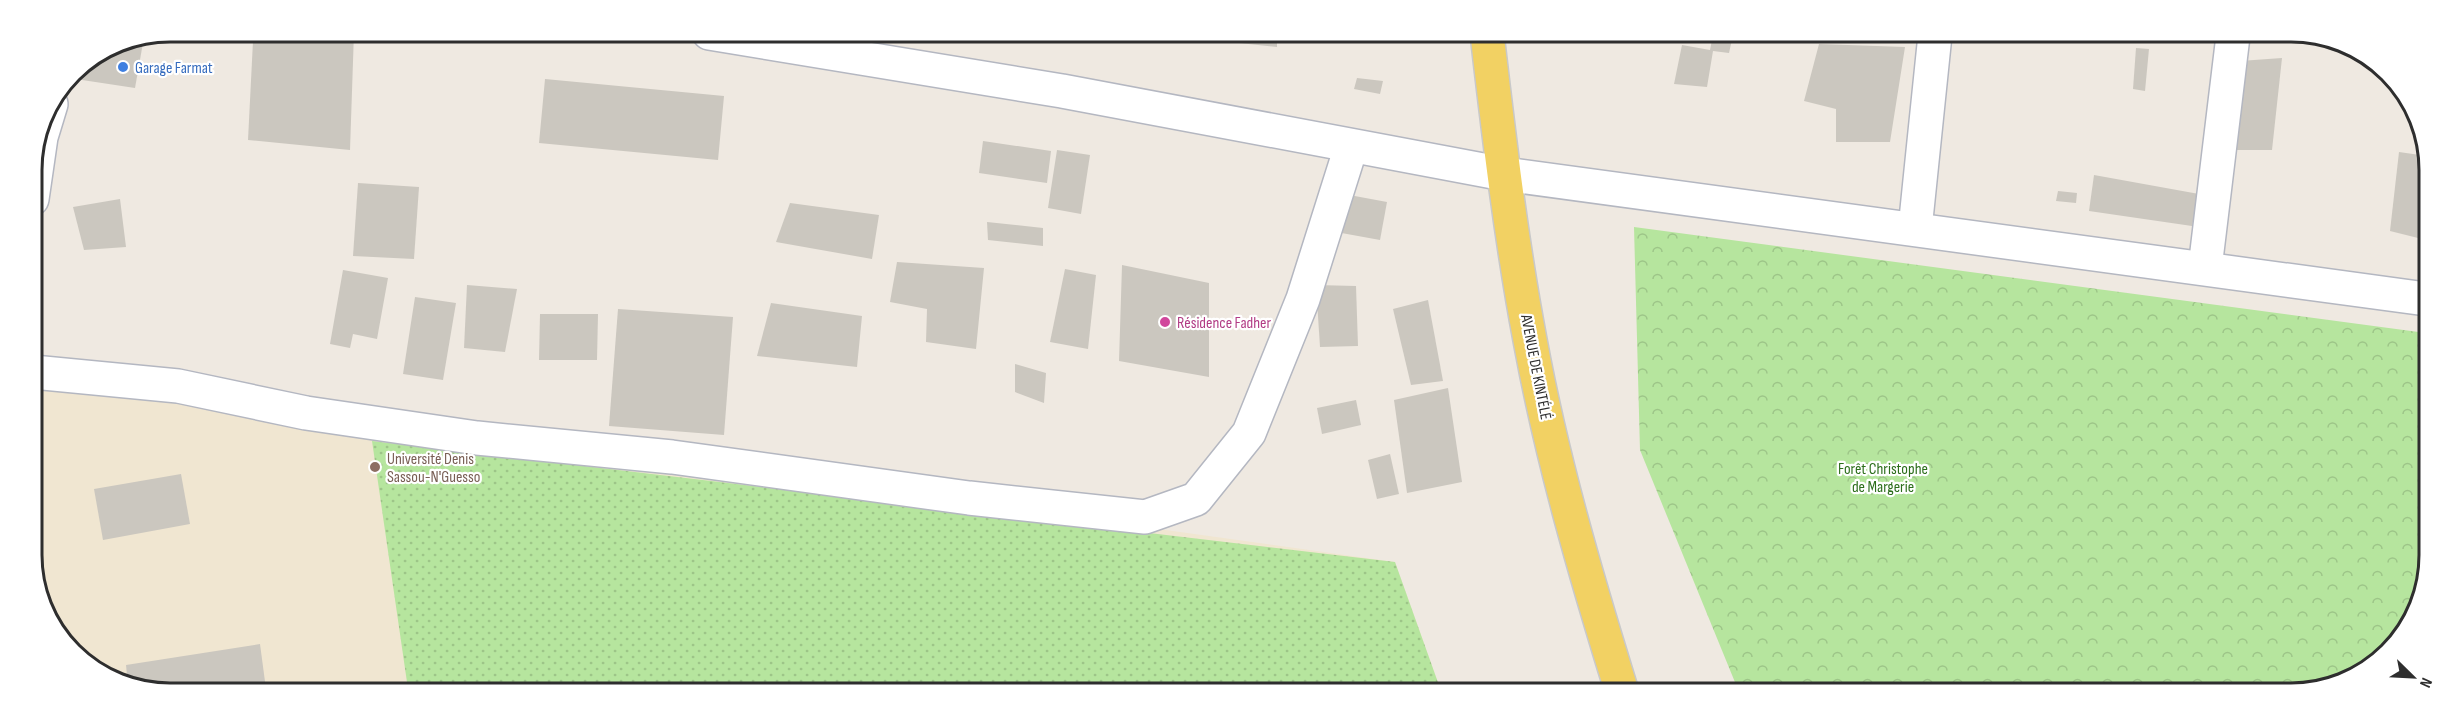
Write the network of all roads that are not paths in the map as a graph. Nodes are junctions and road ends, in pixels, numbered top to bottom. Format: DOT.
graph roads {
  1 [pos="764,42"];
  2 [pos="1488,42"];
  3 [pos="1934,42"];
  4 [pos="2232,42"];
  5 [pos="1351,147"];
  6 [pos="1504,174"];
  7 [pos="1915,229"];
  8 [pos="2205,268"];
  9 [pos="2419,298"];
  10 [pos="42,373"];
  11 [pos="1619,683"];
  1 -- 5 [label="street"];
  2 -- 6 [label="main road, AVENUE DE KINTÉLÉ"];
  3 -- 7 [label="street"];
  4 -- 8 [label="street"];
  5 -- 6 [label="street"];
  5 -- 10 [label="street"];
  6 -- 7 [label="street"];
  6 -- 11 [label="main road, AVENUE DE KINTÉLÉ"];
  7 -- 8 [label="street"];
  8 -- 9 [label="street"];
}
